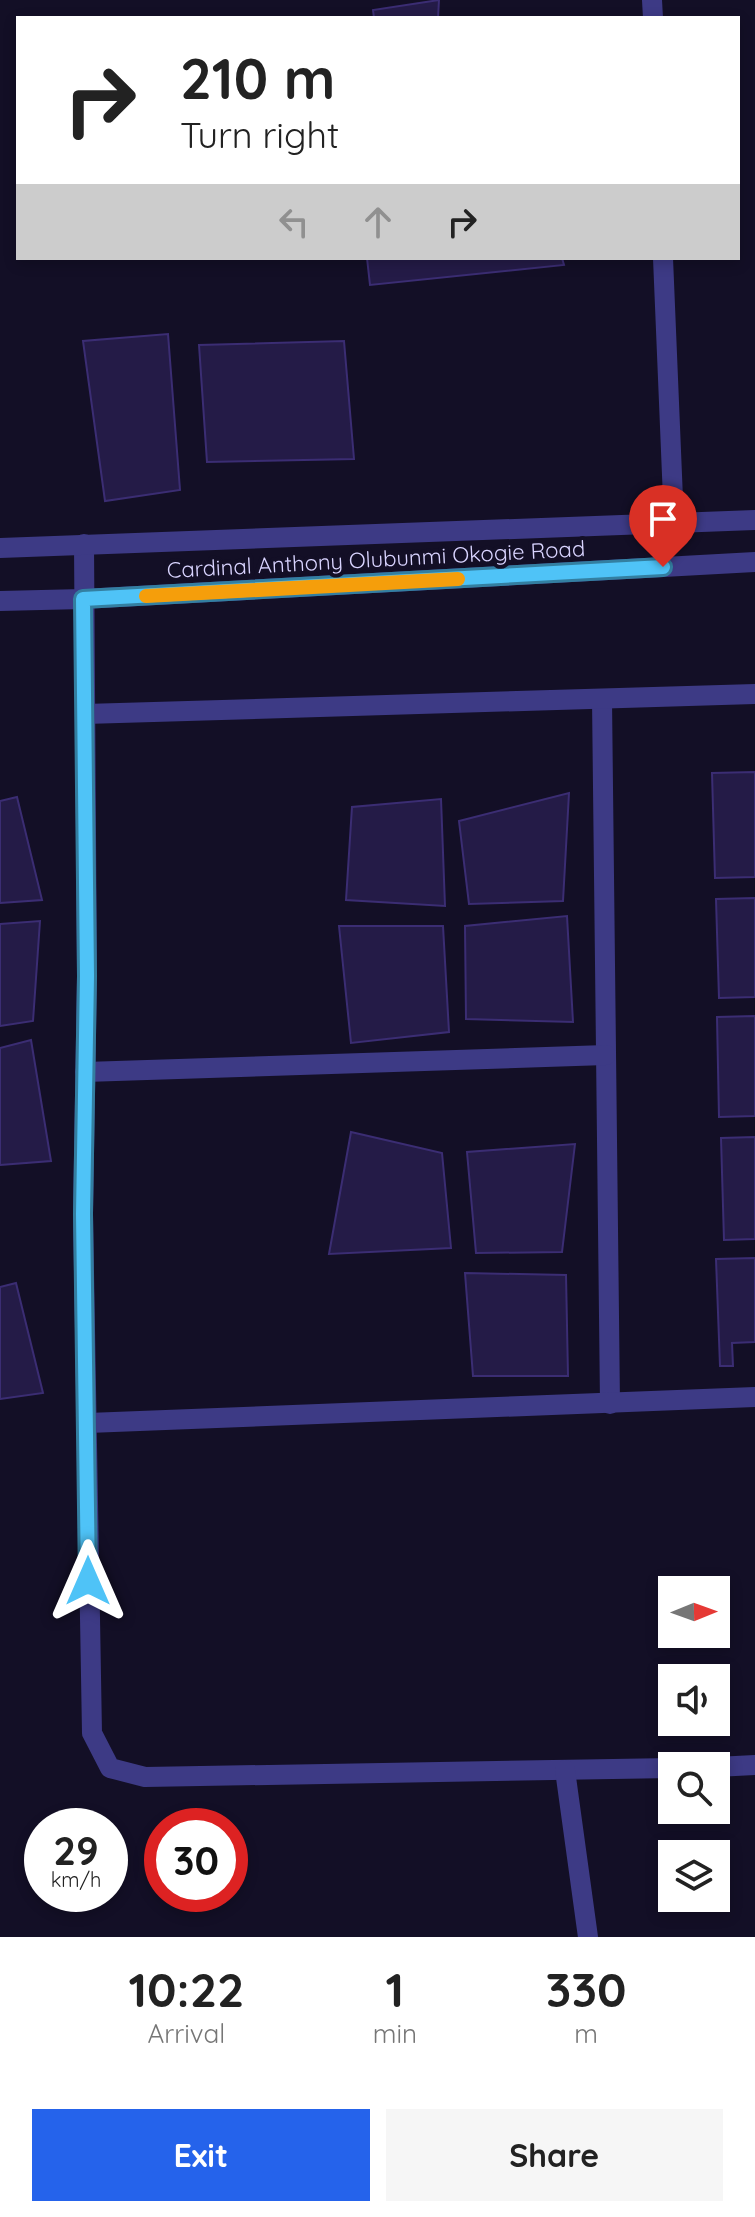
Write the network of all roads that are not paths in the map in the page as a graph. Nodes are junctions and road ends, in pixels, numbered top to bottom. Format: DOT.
graph roads {
  1 [pos="663,260"];
  2 [pos="755,520"];
  3 [pos="674,523"];
  4 [pos="84,544"];
  5 [pos="0,548"];
  6 [pos="755,562"];
  7 [pos="83,599"];
  8 [pos="0,601"];
  9 [pos="755,694"];
  10 [pos="602,699"];
  11 [pos="85,714"];
  12 [pos="606,1055"];
  13 [pos="85,1072"];
  14 [pos="755,1397"];
  15 [pos="610,1404"];
  16 [pos="88,1423"];
  17 [pos="755,1765"];
  18 [pos="730,1766"];
  19 [pos="658,1768"];
  20 [pos="565,1770"];
  21 [pos="588,1937"];
  1 -- 3 [label="street"];
  2 -- 3 [label="street, Cardinal Anthony Olubunmi Okogie Road"];
  3 -- 4 [label="street, Cardinal Anthony Olubunmi Okogie Road"];
  4 -- 5 [label="street, Cardinal Anthony Olubunmi Okogie Road"];
  4 -- 7 [label="street"];
  6 -- 7 [label="street, Cardinal Anthony Olubunmi Okogie Road"];
  7 -- 8 [label="street, Cardinal Anthony Olubunmi Okogie Road"];
  7 -- 11 [label="street"];
  9 -- 10 [label="street"];
  10 -- 11 [label="street"];
  10 -- 12 [label="street"];
  11 -- 13 [label="street"];
  12 -- 13 [label="street"];
  12 -- 15 [label="street"];
  13 -- 16 [label="street"];
  14 -- 15 [label="street"];
  15 -- 16 [label="street"];
  16 -- 20 [label="street"];
  17 -- 18 [label="street"];
  19 -- 20 [label="street"];
  20 -- 21 [label="street"];
}
